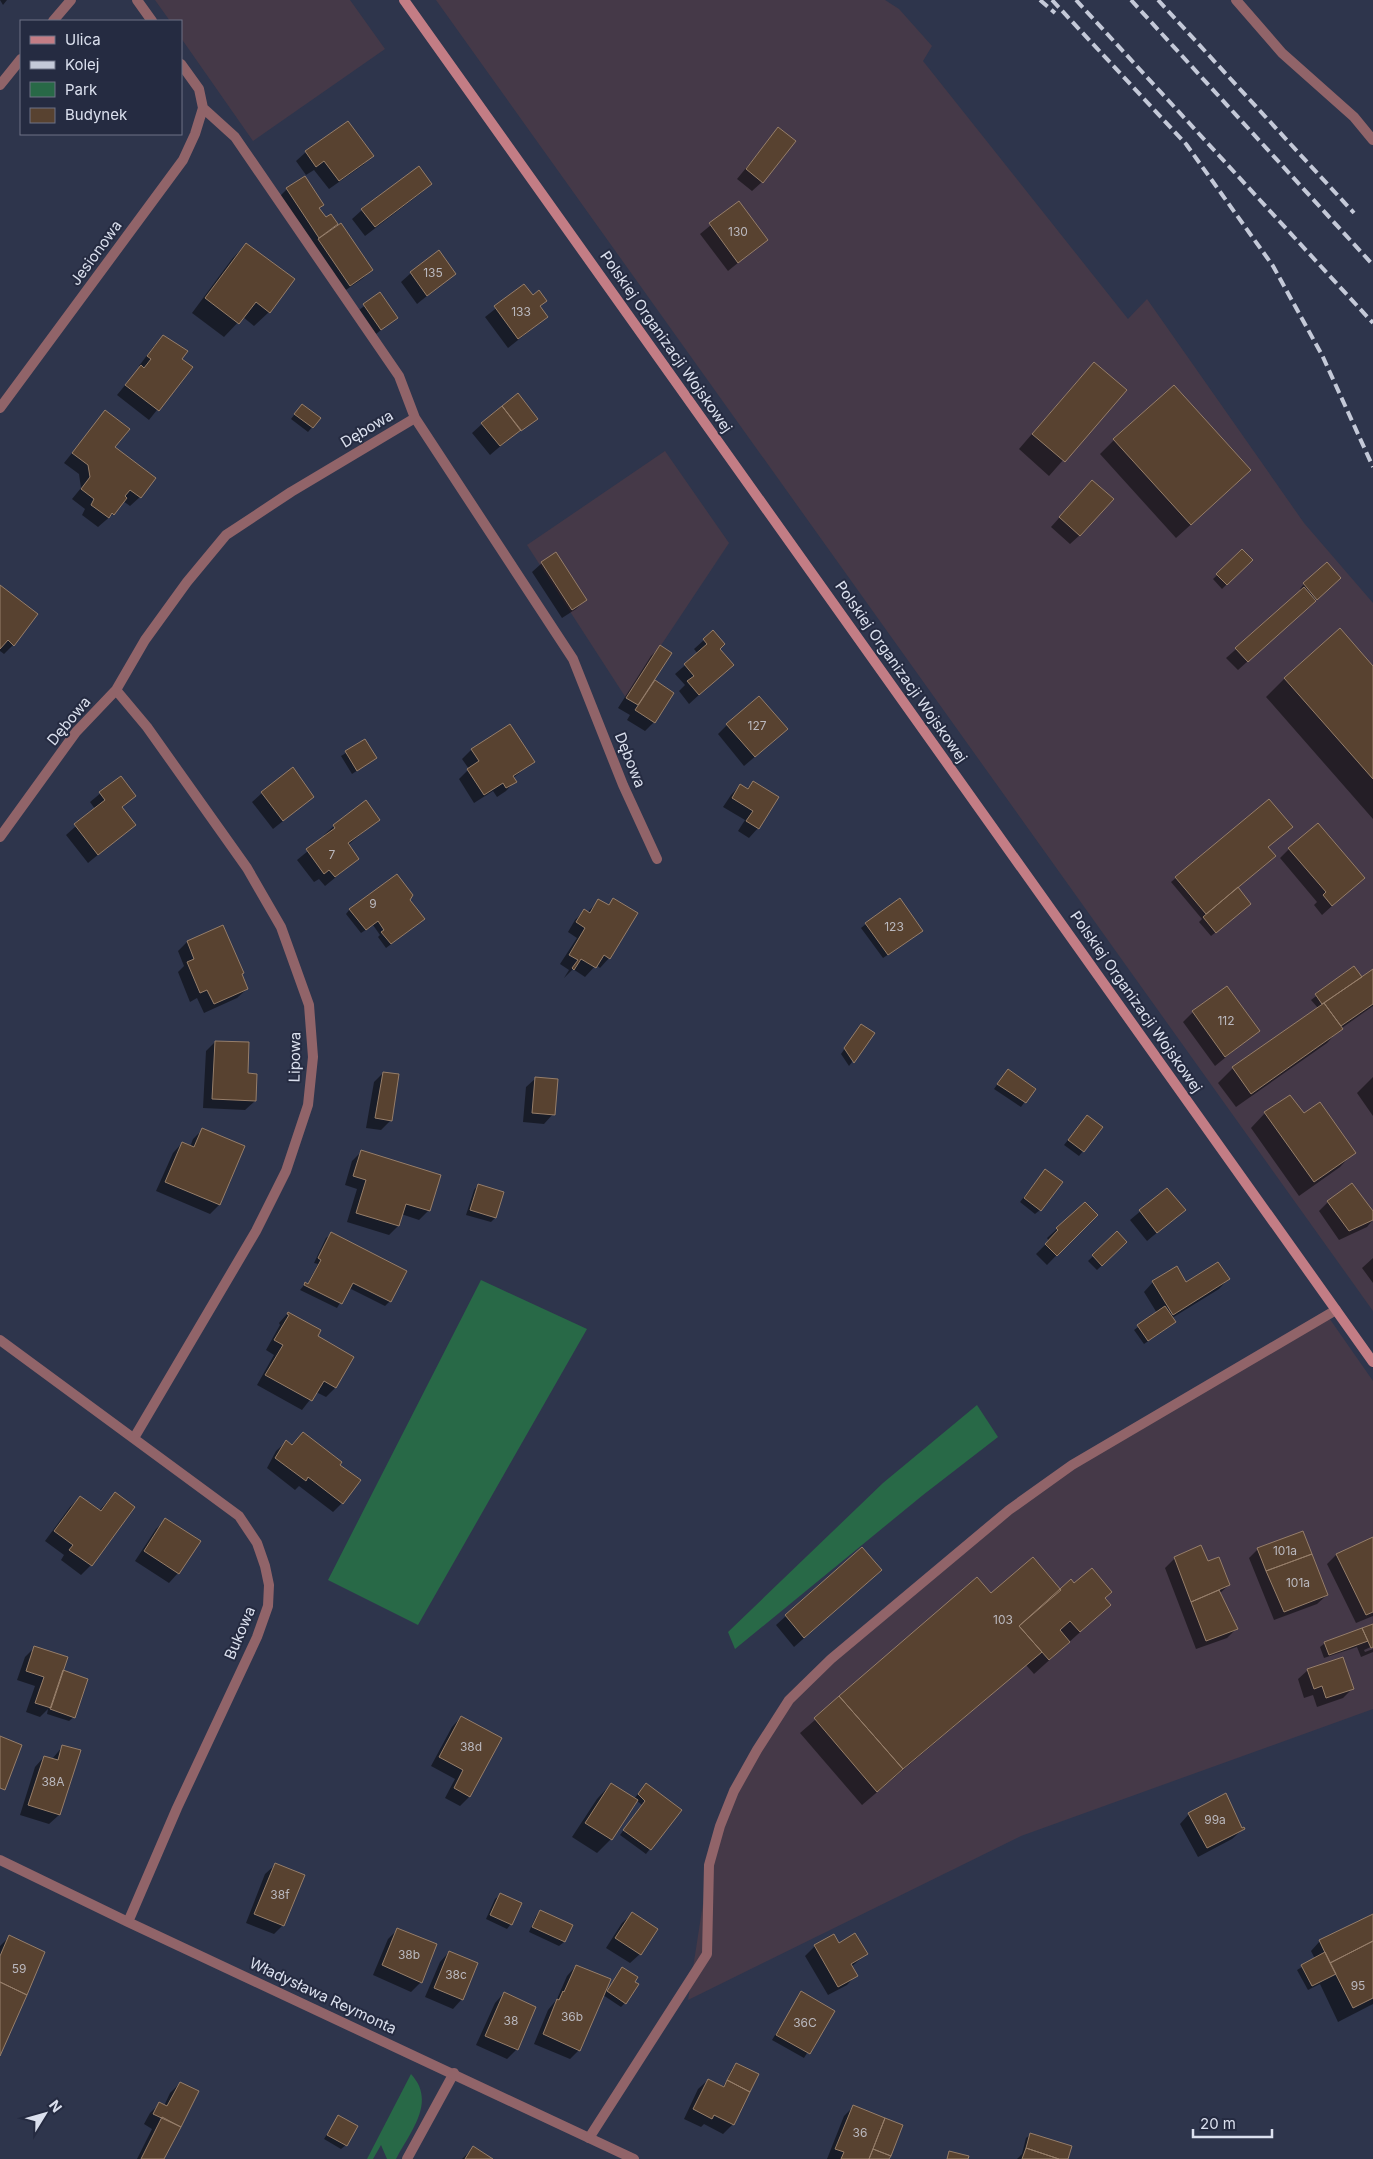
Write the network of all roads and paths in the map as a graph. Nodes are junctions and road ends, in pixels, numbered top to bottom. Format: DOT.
graph roads {
  1 [pos="71,0"];
  2 [pos="137,0"];
  3 [pos="404,0"];
  4 [pos="1236,0"];
  5 [pos="54,20"];
  6 [pos="151,20"];
  7 [pos="20,60"];
  8 [pos="182,65"];
  9 [pos="0,85"];
  10 [pos="202,108"];
  11 [pos="1373,140"];
  12 [pos="0,408"];
  13 [pos="415,418"];
  14 [pos="116,690"];
  15 [pos="0,837"];
  16 [pos="657,860"];
  17 [pos="1336,1310"];
  18 [pos="0,1340"];
  19 [pos="1372,1357"];
  20 [pos="134,1438"];
  21 [pos="0,1860"];
  22 [pos="128,1922"];
  23 [pos="454,2073"];
  24 [pos="589,2138"];
  25 [pos="407,2159"];
  26 [pos="634,2159"];
  1 -- 5 [label="street"];
  2 -- 6 [label="street"];
  3 -- 17 [label="main road, Polskiej Organizacji Wojskowej"];
  4 -- 11 [label="street"];
  7 -- 9 [label="street"];
  8 -- 10 [label="street"];
  10 -- 12 [label="street, Jesionowa"];
  10 -- 13 [label="street"];
  13 -- 14 [label="street, Dębowa"];
  13 -- 16 [label="street, Dębowa"];
  14 -- 15 [label="street, Dębowa"];
  14 -- 20 [label="street, Lipowa"];
  17 -- 19 [label="main road, Polskiej Organizacji Wojskowej"];
  17 -- 24 [label="street"];
  18 -- 20 [label="street, Bukowa"];
  20 -- 22 [label="street, Bukowa"];
  21 -- 22 [label="street, Władysława Reymonta"];
  22 -- 23 [label="street, Władysława Reymonta"];
  23 -- 24 [label="street, Władysława Reymonta"];
  23 -- 25 [label="street"];
  24 -- 26 [label="street, Władysława Reymonta"];
}
